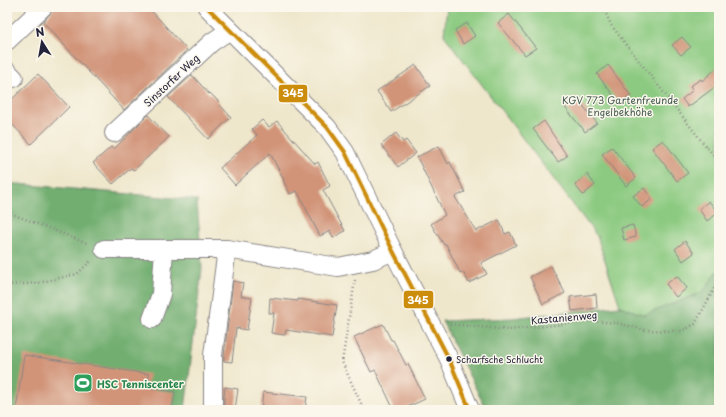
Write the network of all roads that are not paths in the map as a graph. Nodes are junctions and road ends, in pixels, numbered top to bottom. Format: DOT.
graph roads {
  1 [pos="43,7"];
  2 [pos="207,7"];
  3 [pos="230,30"];
  4 [pos="7,41"];
  5 [pos="114,132"];
  6 [pos="104,249"];
  7 [pos="164,249"];
  8 [pos="227,249"];
  9 [pos="393,251"];
  10 [pos="152,319"];
  11 [pos="213,410"];
  12 [pos="470,410"];
  1 -- 4 [label="street"];
  2 -- 3 [label="street"];
  3 -- 5 [label="street, Sinstorfer Weg"];
  3 -- 9 [label="street"];
  6 -- 7 [label="street"];
  7 -- 8 [label="street"];
  7 -- 10 [label="street"];
  8 -- 9 [label="street"];
  8 -- 11 [label="street"];
  9 -- 12 [label="street"];
}
